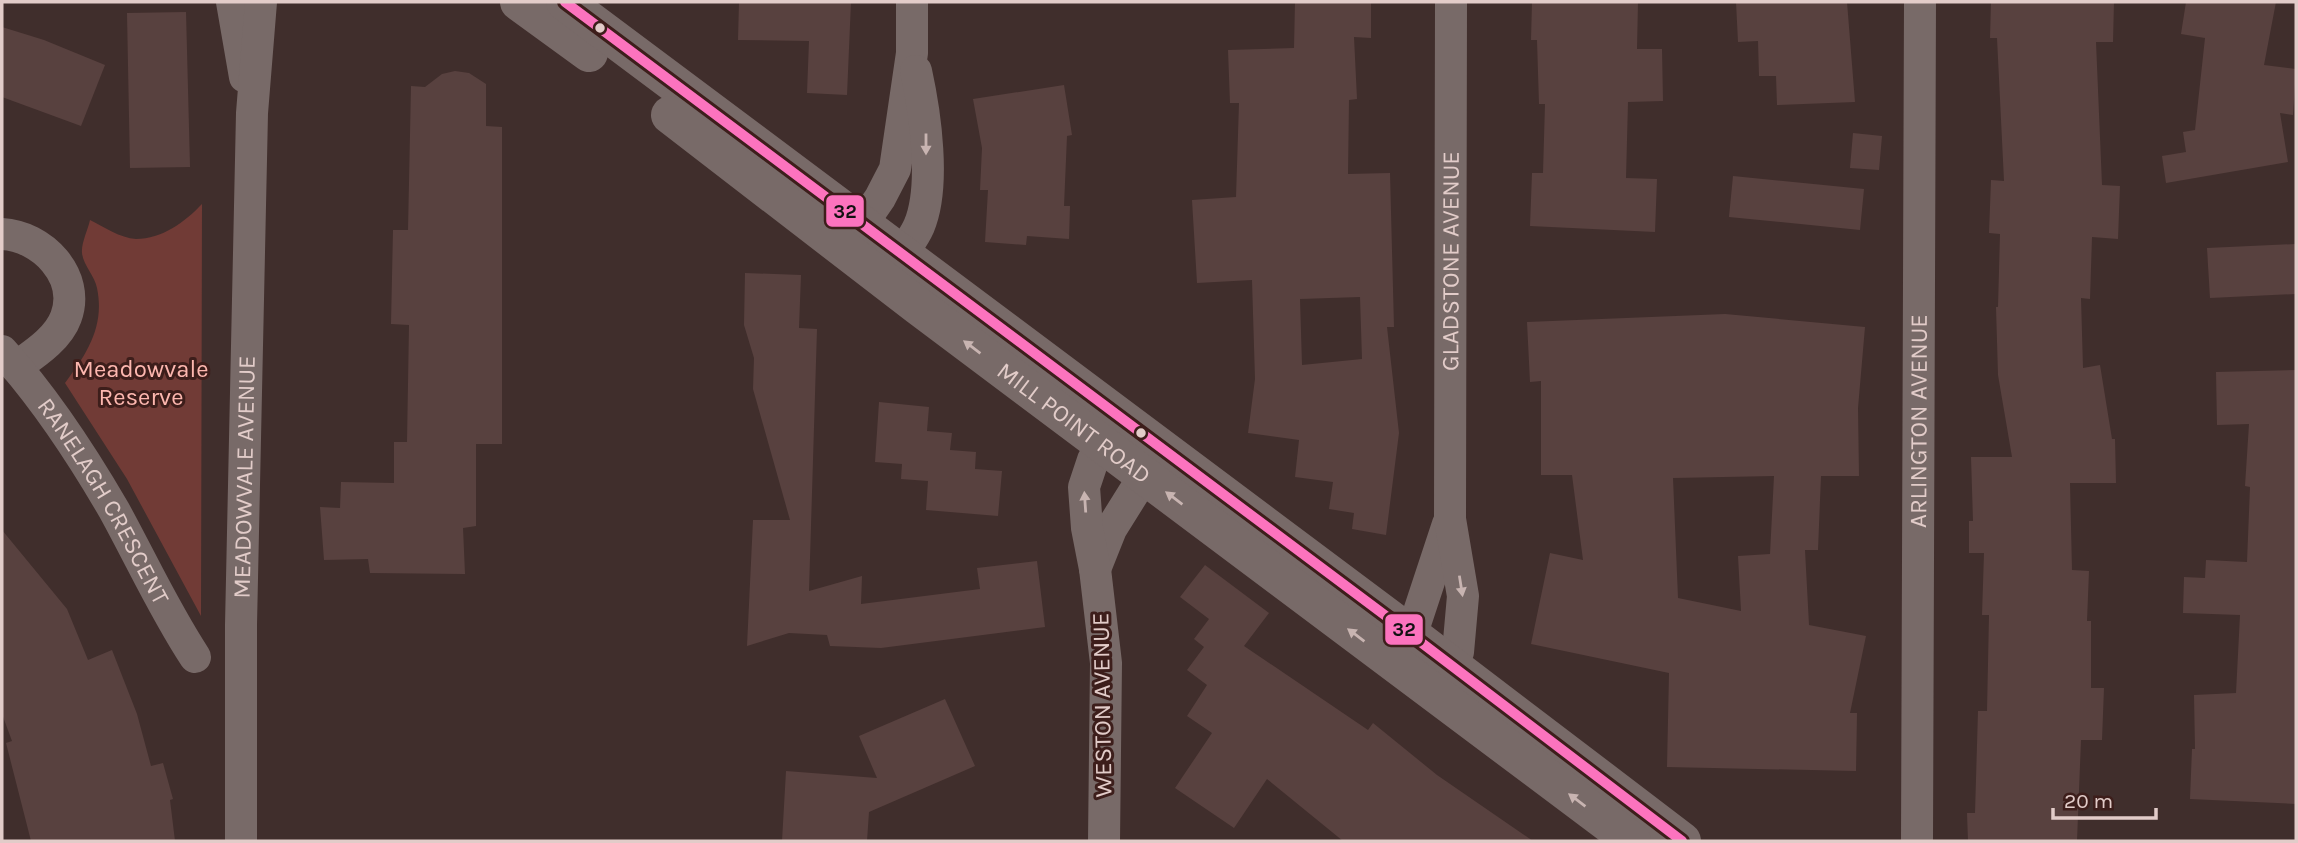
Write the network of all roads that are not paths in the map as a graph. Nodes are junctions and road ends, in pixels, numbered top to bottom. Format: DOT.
graph roads {
  1 [pos="232,2"];
  2 [pos="261,2"];
  3 [pos="519,2"];
  4 [pos="565,2"];
  5 [pos="912,2"];
  6 [pos="1451,2"];
  7 [pos="1920,2"];
  8 [pos="912,53"];
  9 [pos="252,113"];
  10 [pos="2,234"];
  11 [pos="853,238"];
  12 [pos="892,266"];
  13 [pos="9,359"];
  14 [pos="1110,430"];
  15 [pos="1154,462"];
  16 [pos="1450,519"];
  17 [pos="1096,569"];
  18 [pos="1403,649"];
  19 [pos="195,656"];
  20 [pos="1444,680"];
  21 [pos="241,841"];
  22 [pos="1104,841"];
  23 [pos="1632,841"];
  24 [pos="1682,841"];
  25 [pos="1917,841"];
  1 -- 9 [label="street, MEADOWVALE AVENUE"];
  2 -- 9 [label="street, MEADOWVALE AVENUE"];
  3 -- 11 [label="main road, MILL POINT ROAD"];
  4 -- 11 [label="main road, MILL POINT ROAD"];
  5 -- 8 [label="street"];
  6 -- 16 [label="street, GLADSTONE AVENUE"];
  7 -- 25 [label="street, ARLINGTON AVENUE"];
  8 -- 11 [label="street"];
  8 -- 12 [label="street, one-way"];
  9 -- 21 [label="street, MEADOWVALE AVENUE"];
  10 -- 13 [label="street"];
  11 -- 12 [label="main road, MILL POINT ROAD"];
  12 -- 14 [label="main road, MILL POINT ROAD"];
  13 -- 19 [label="street, RANELAGH CRESCENT"];
  14 -- 15 [label="main road, MILL POINT ROAD"];
  17 -- 14 [label="street, WESTON AVENUE, one-way"];
  15 -- 17 [label="street, WESTON AVENUE"];
  15 -- 18 [label="main road, MILL POINT ROAD"];
  16 -- 18 [label="street, GLADSTONE AVENUE"];
  16 -- 20 [label="street, GLADSTONE AVENUE, one-way"];
  17 -- 22 [label="street, WESTON AVENUE"];
  18 -- 20 [label="main road, MILL POINT ROAD"];
  23 -- 20 [label="main road, MILL POINT ROAD, one-way"];
  20 -- 24 [label="main road, MILL POINT ROAD"];
}
